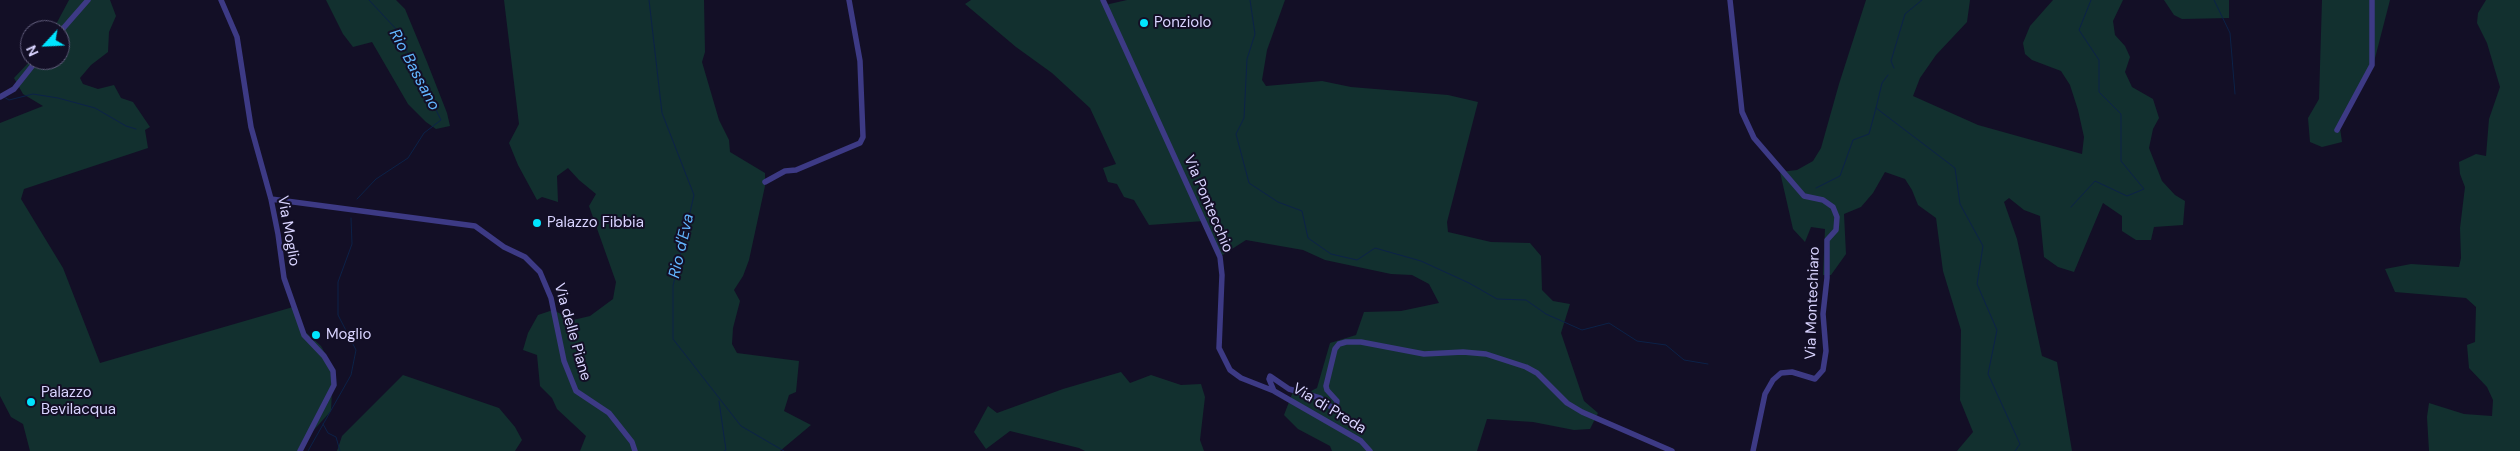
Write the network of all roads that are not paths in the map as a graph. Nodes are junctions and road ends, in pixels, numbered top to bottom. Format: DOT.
graph roads {
  1 [pos="88,0"];
  2 [pos="221,0"];
  3 [pos="849,0"];
  4 [pos="1103,0"];
  5 [pos="1730,0"];
  6 [pos="2372,0"];
  7 [pos="70,21"];
  8 [pos="29,70"];
  9 [pos="0,96"];
  10 [pos="2337,130"];
  11 [pos="766,182"];
  12 [pos="271,199"];
  13 [pos="1274,391"];
  14 [pos="300,451"];
  15 [pos="635,451"];
  16 [pos="1370,451"];
  17 [pos="1672,451"];
  18 [pos="1753,451"];
  1 -- 7 [label="street"];
  2 -- 12 [label="street, Via Moglio"];
  3 -- 11 [label="street"];
  4 -- 13 [label="street, Via Pontecchio"];
  5 -- 18 [label="street, Via Montechiaro"];
  6 -- 10 [label="street"];
  8 -- 9 [label="street"];
  12 -- 14 [label="street, Via Moglio"];
  12 -- 15 [label="street, Via delle Piane"];
  13 -- 16 [label="street, Via di Preda"];
  13 -- 17 [label="street"];
}
